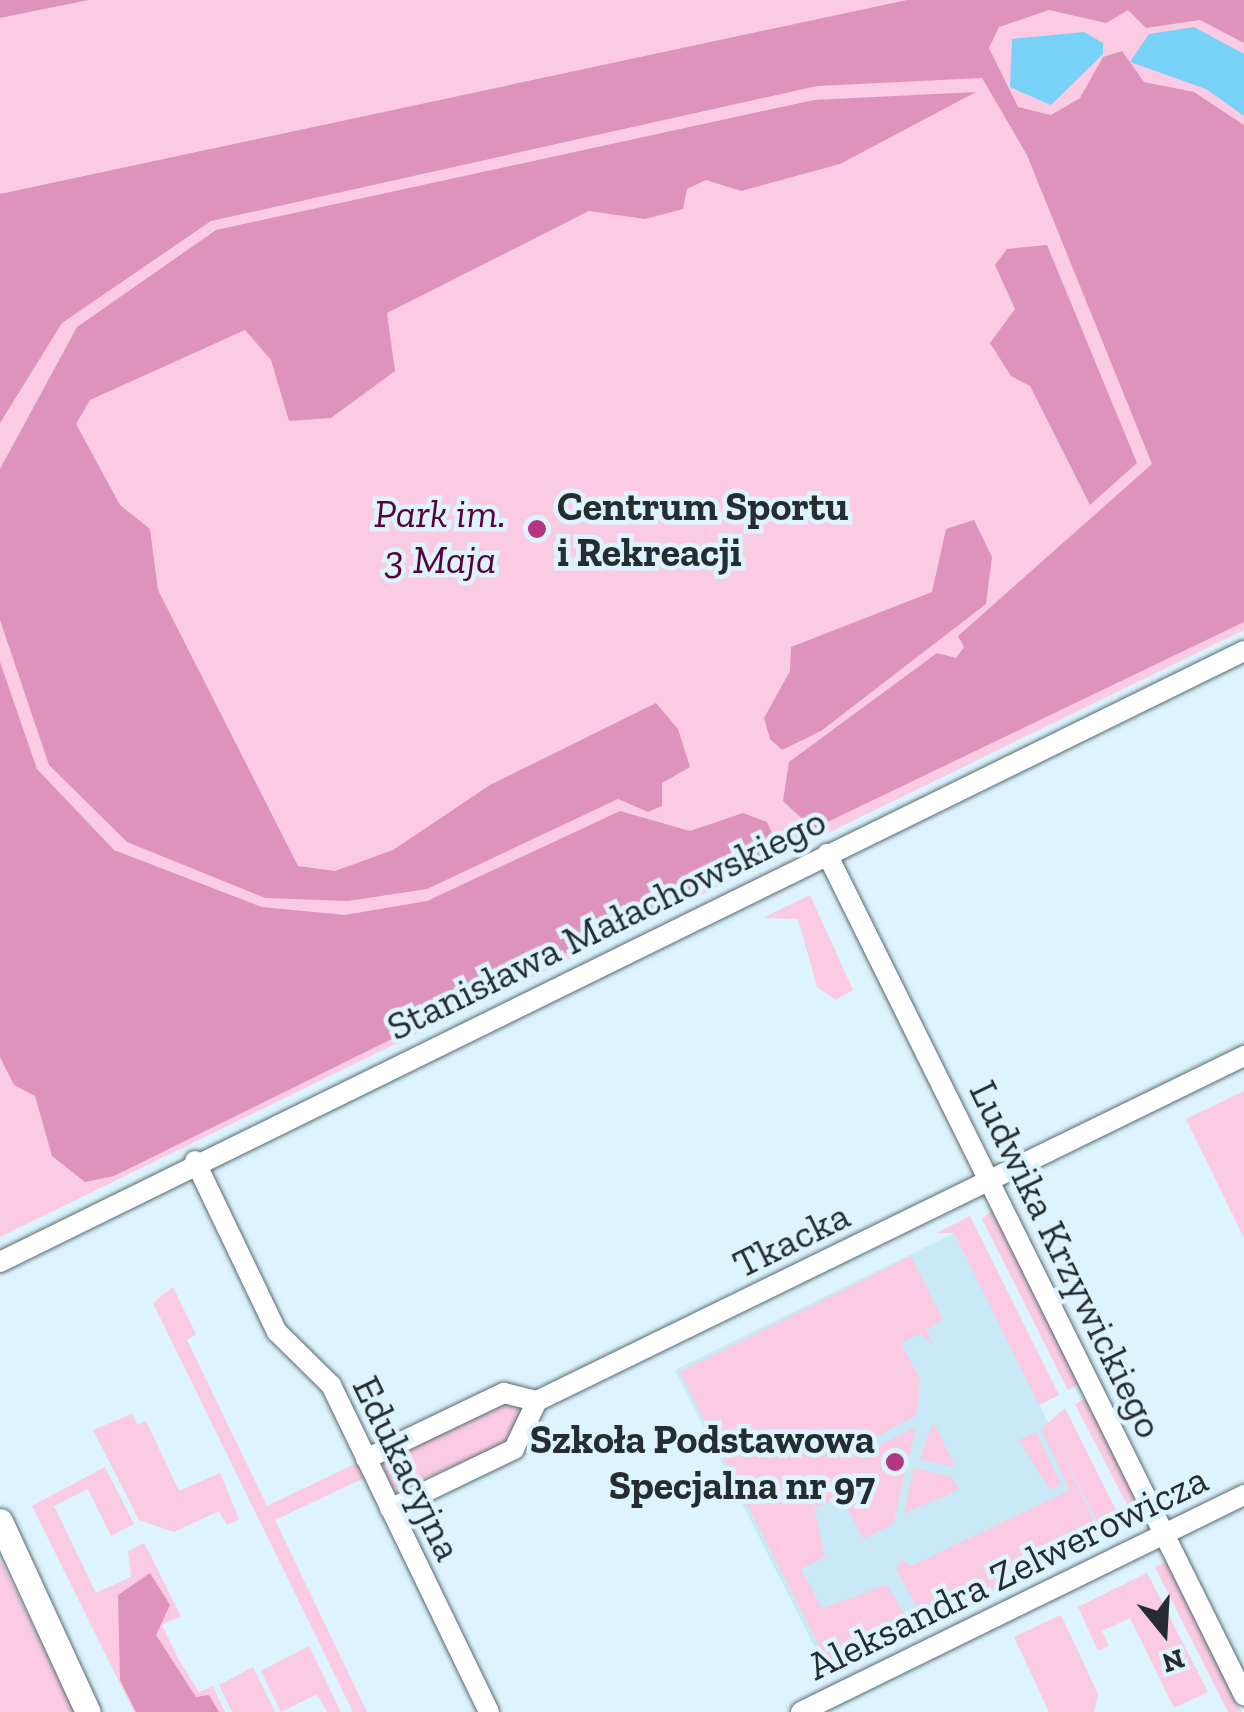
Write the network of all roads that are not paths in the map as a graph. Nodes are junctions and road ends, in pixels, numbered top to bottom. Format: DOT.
graph roads {
  1 [pos="1244,650"];
  2 [pos="827,854"];
  3 [pos="1244,1056"];
  4 [pos="194,1161"];
  5 [pos="990,1182"];
  6 [pos="0,1262"];
  7 [pos="537,1401"];
  8 [pos="366,1459"];
  9 [pos="1244,1495"];
  10 [pos="390,1510"];
  11 [pos="0,1521"];
  12 [pos="1164,1534"];
  13 [pos="1244,1695"];
  14 [pos="88,1712"];
  15 [pos="489,1712"];
  16 [pos="801,1712"];
  1 -- 2 [label="street, Stanisława Małachowskiego"];
  2 -- 4 [label="street, Stanisława Małachowskiego"];
  2 -- 5 [label="street, Ludwika Krzywickiego"];
  3 -- 5 [label="street, Tkacka"];
  4 -- 6 [label="street, Stanisława Małachowskiego"];
  4 -- 8 [label="street, Edukacyjna"];
  5 -- 7 [label="street, Tkacka"];
  5 -- 12 [label="street, Ludwika Krzywickiego"];
  7 -- 8 [label="street, Tkacka"];
  7 -- 10 [label="street"];
  8 -- 10 [label="street, Edukacyjna"];
  9 -- 12 [label="street, Aleksandra Zelwerowicza"];
  10 -- 15 [label="street, Edukacyjna"];
  11 -- 14 [label="street"];
  12 -- 13 [label="street, Ludwika Krzywickiego"];
  12 -- 16 [label="street, Aleksandra Zelwerowicza"];
}
